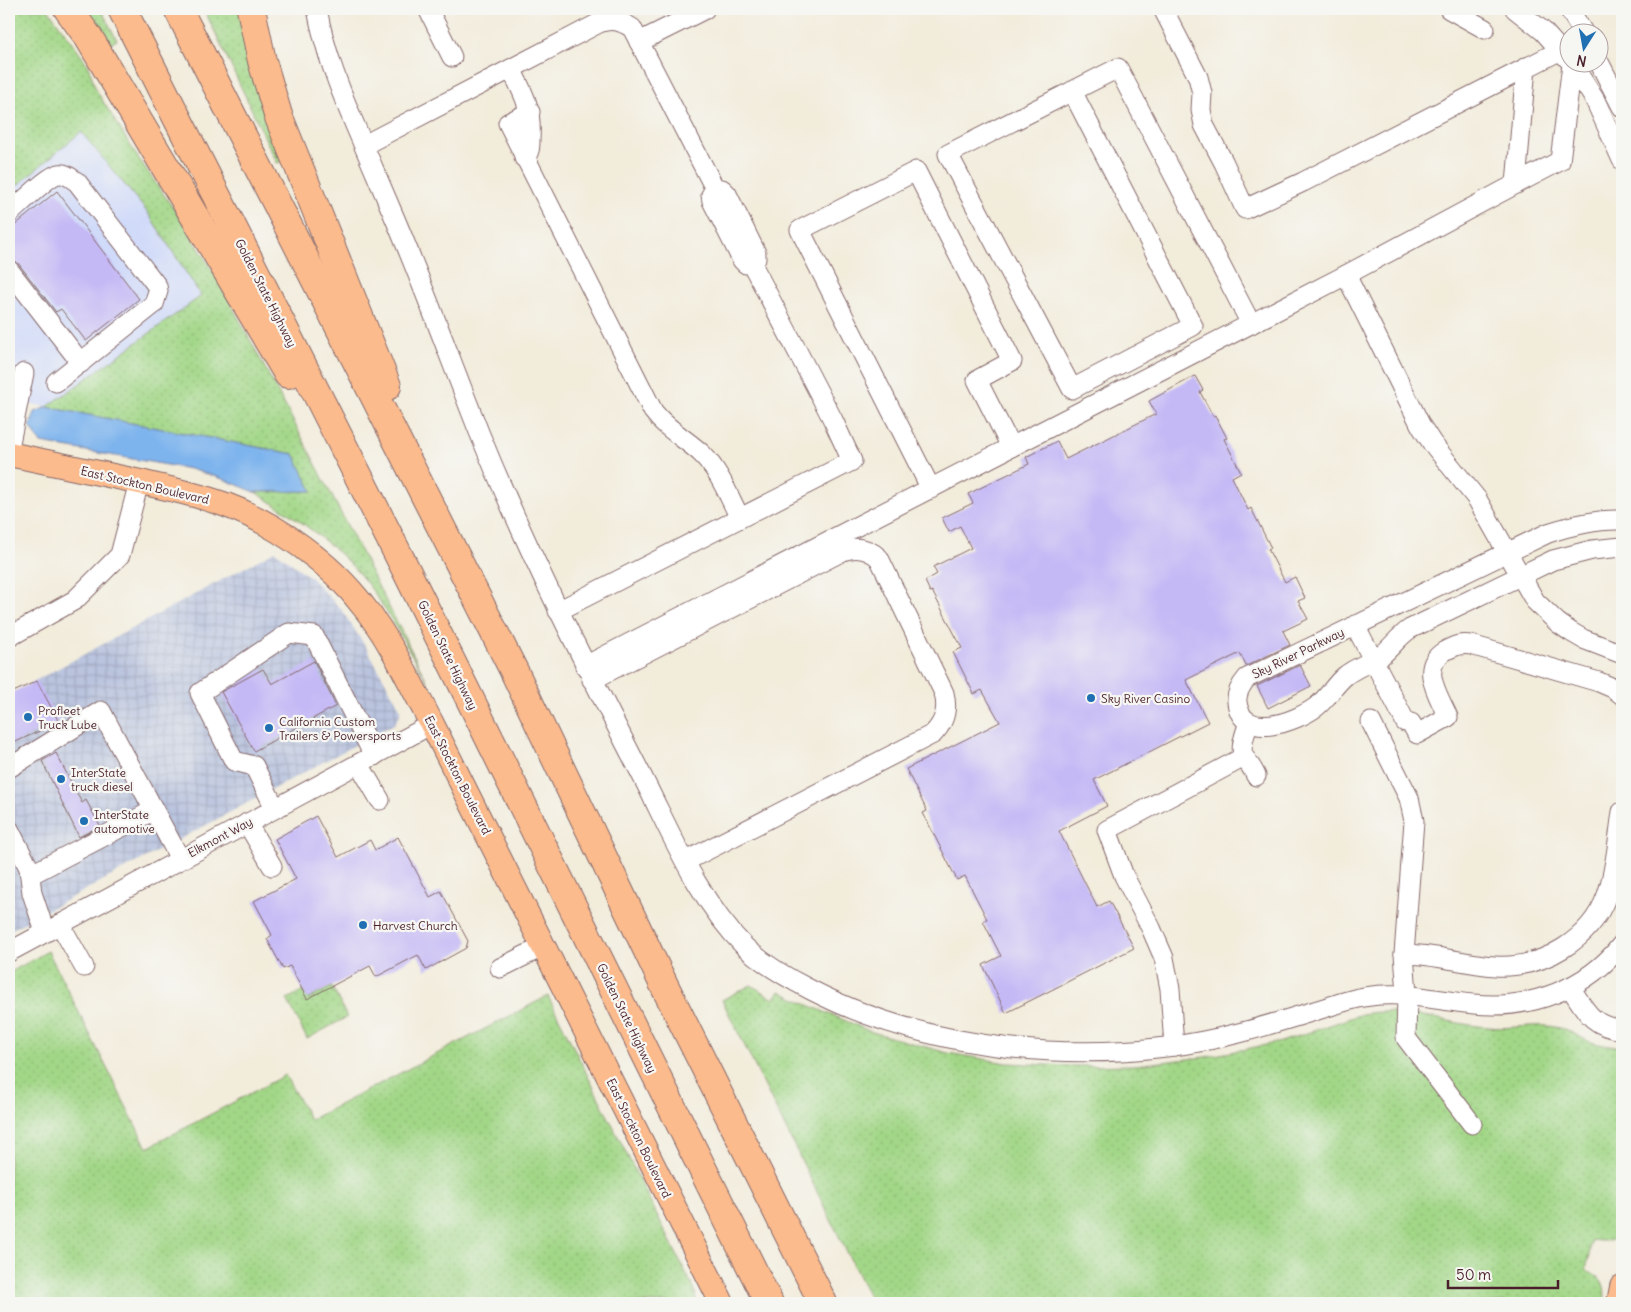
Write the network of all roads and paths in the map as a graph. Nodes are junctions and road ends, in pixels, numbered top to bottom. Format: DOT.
graph roads {
  1 [pos="68,9"];
  2 [pos="122,9"];
  3 [pos="178,9"];
  4 [pos="251,9"];
  5 [pos="317,9"];
  6 [pos="428,9"];
  7 [pos="705,9"];
  8 [pos="1163,9"];
  9 [pos="1449,9"];
  10 [pos="1515,9"];
  11 [pos="1569,9"];
  12 [pos="1577,22"];
  13 [pos="1485,29"];
  14 [pos="639,42"];
  15 [pos="1558,48"];
  16 [pos="452,57"];
  17 [pos="1558,61"];
  18 [pos="1526,67"];
  19 [pos="511,69"];
  20 [pos="1567,72"];
  21 [pos="1577,72"];
  22 [pos="1604,72"];
  23 [pos="1072,91"];
  24 [pos="1622,107"];
  25 [pos="364,145"];
  26 [pos="1622,160"];
  27 [pos="1516,184"];
  28 [pos="9,214"];
  29 [pos="9,270"];
  30 [pos="1346,275"];
  31 [pos="1251,324"];
  32 [pos="81,363"];
  33 [pos="24,373"];
  34 [pos="56,382"];
  35 [pos="1012,447"];
  36 [pos="9,448"];
  37 [pos="403,453"];
  38 [pos="9,454"];
  39 [pos="139,482"];
  40 [pos="931,489"];
  41 [pos="740,518"];
  42 [pos="1622,520"];
  43 [pos="1622,547"];
  44 [pos="1508,552"];
  45 [pos="405,568"];
  46 [pos="1521,575"];
  47 [pos="558,611"];
  48 [pos="1360,623"];
  49 [pos="9,637"];
  50 [pos="1622,654"];
  51 [pos="1378,657"];
  52 [pos="589,673"];
  53 [pos="1622,695"];
  54 [pos="1249,722"];
  55 [pos="1371,722"];
  56 [pos="432,724"];
  57 [pos="1244,757"];
  58 [pos="366,760"];
  59 [pos="9,768"];
  60 [pos="1256,776"];
  61 [pos="380,800"];
  62 [pos="275,808"];
  63 [pos="154,810"];
  64 [pos="1622,812"];
  65 [pos="247,823"];
  66 [pos="9,829"];
  67 [pos="180,859"];
  68 [pos="686,861"];
  69 [pos="272,866"];
  70 [pos="30,875"];
  71 [pos="52,928"];
  72 [pos="1622,944"];
  73 [pos="544,946"];
  74 [pos="10,949"];
  75 [pos="1404,954"];
  76 [pos="84,967"];
  77 [pos="500,968"];
  78 [pos="1570,987"];
  79 [pos="1407,994"];
  80 [pos="1622,1030"];
  81 [pos="1174,1046"];
  82 [pos="1472,1124"];
  83 [pos="1622,1287"];
  84 [pos="722,1303"];
  85 [pos="769,1303"];
  86 [pos="823,1303"];
  87 [pos="1619,1303"];
  1 -- 45 [label="highway"];
  2 -- 45 [label="highway, Golden State Highway"];
  3 -- 37 [label="highway"];
  4 -- 37 [label="highway"];
  5 -- 25 [label="street"];
  6 -- 16 [label="street"];
  7 -- 14 [label="street"];
  8 -- 18 [label="street"];
  9 -- 13 [label="street"];
  10 -- 15 [label="street"];
  11 -- 12 [label="street"];
  14 -- 19 [label="street"];
  14 -- 41 [label="street"];
  17 -- 18 [label="street"];
  18 -- 27 [label="street"];
  19 -- 25 [label="street"];
  19 -- 41 [label="street"];
  20 -- 27 [label="street"];
  21 -- 26 [label="street"];
  22 -- 24 [label="street"];
  23 -- 23 [label="street"];
  23 -- 31 [label="street"];
  25 -- 47 [label="street"];
  27 -- 30 [label="street"];
  28 -- 32 [label="street"];
  29 -- 32 [label="street"];
  30 -- 31 [label="street"];
  30 -- 44 [label="street"];
  31 -- 35 [label="street"];
  32 -- 34 [label="street"];
  33 -- 36 [label="street"];
  35 -- 40 [label="street"];
  35 -- 40 [label="street"];
  37 -- 86 [label="highway"];
  38 -- 39 [label="main road, East Stockton Boulevard"];
  39 -- 49 [label="street"];
  39 -- 56 [label="main road, East Stockton Boulevard"];
  40 -- 52 [label="street"];
  41 -- 47 [label="street"];
  42 -- 44 [label="street, Sky River Parkway"];
  43 -- 46 [label="street"];
  44 -- 46 [label="street"];
  44 -- 48 [label="street, Sky River Parkway"];
  45 -- 85 [label="highway, Golden State Highway"];
  46 -- 50 [label="street"];
  46 -- 51 [label="street"];
  47 -- 52 [label="street"];
  48 -- 51 [label="street"];
  48 -- 54 [label="street, Sky River Parkway"];
  51 -- 53 [label="street"];
  51 -- 54 [label="street"];
  52 -- 68 [label="street"];
  52 -- 68 [label="street"];
  54 -- 57 [label="street"];
  55 -- 75 [label="street"];
  56 -- 58 [label="street, Elkmont Way"];
  56 -- 73 [label="main road, East Stockton Boulevard"];
  57 -- 60 [label="street"];
  57 -- 81 [label="street"];
  58 -- 61 [label="street"];
  58 -- 62 [label="street, Elkmont Way"];
  58 -- 62 [label="street"];
  59 -- 63 [label="street"];
  62 -- 65 [label="street, Elkmont Way"];
  63 -- 67 [label="street"];
  63 -- 70 [label="street"];
  64 -- 75 [label="street"];
  65 -- 67 [label="street, Elkmont Way"];
  65 -- 69 [label="street"];
  66 -- 70 [label="street"];
  67 -- 71 [label="street, Elkmont Way"];
  68 -- 81 [label="street"];
  70 -- 71 [label="street"];
  71 -- 74 [label="street, Elkmont Way"];
  71 -- 76 [label="street"];
  72 -- 78 [label="street"];
  73 -- 77 [label="street"];
  73 -- 84 [label="main road, East Stockton Boulevard"];
  75 -- 79 [label="street"];
  78 -- 79 [label="street"];
  78 -- 80 [label="street"];
  79 -- 81 [label="street"];
  79 -- 82 [label="street"];
  83 -- 87 [label="main road"];
}
